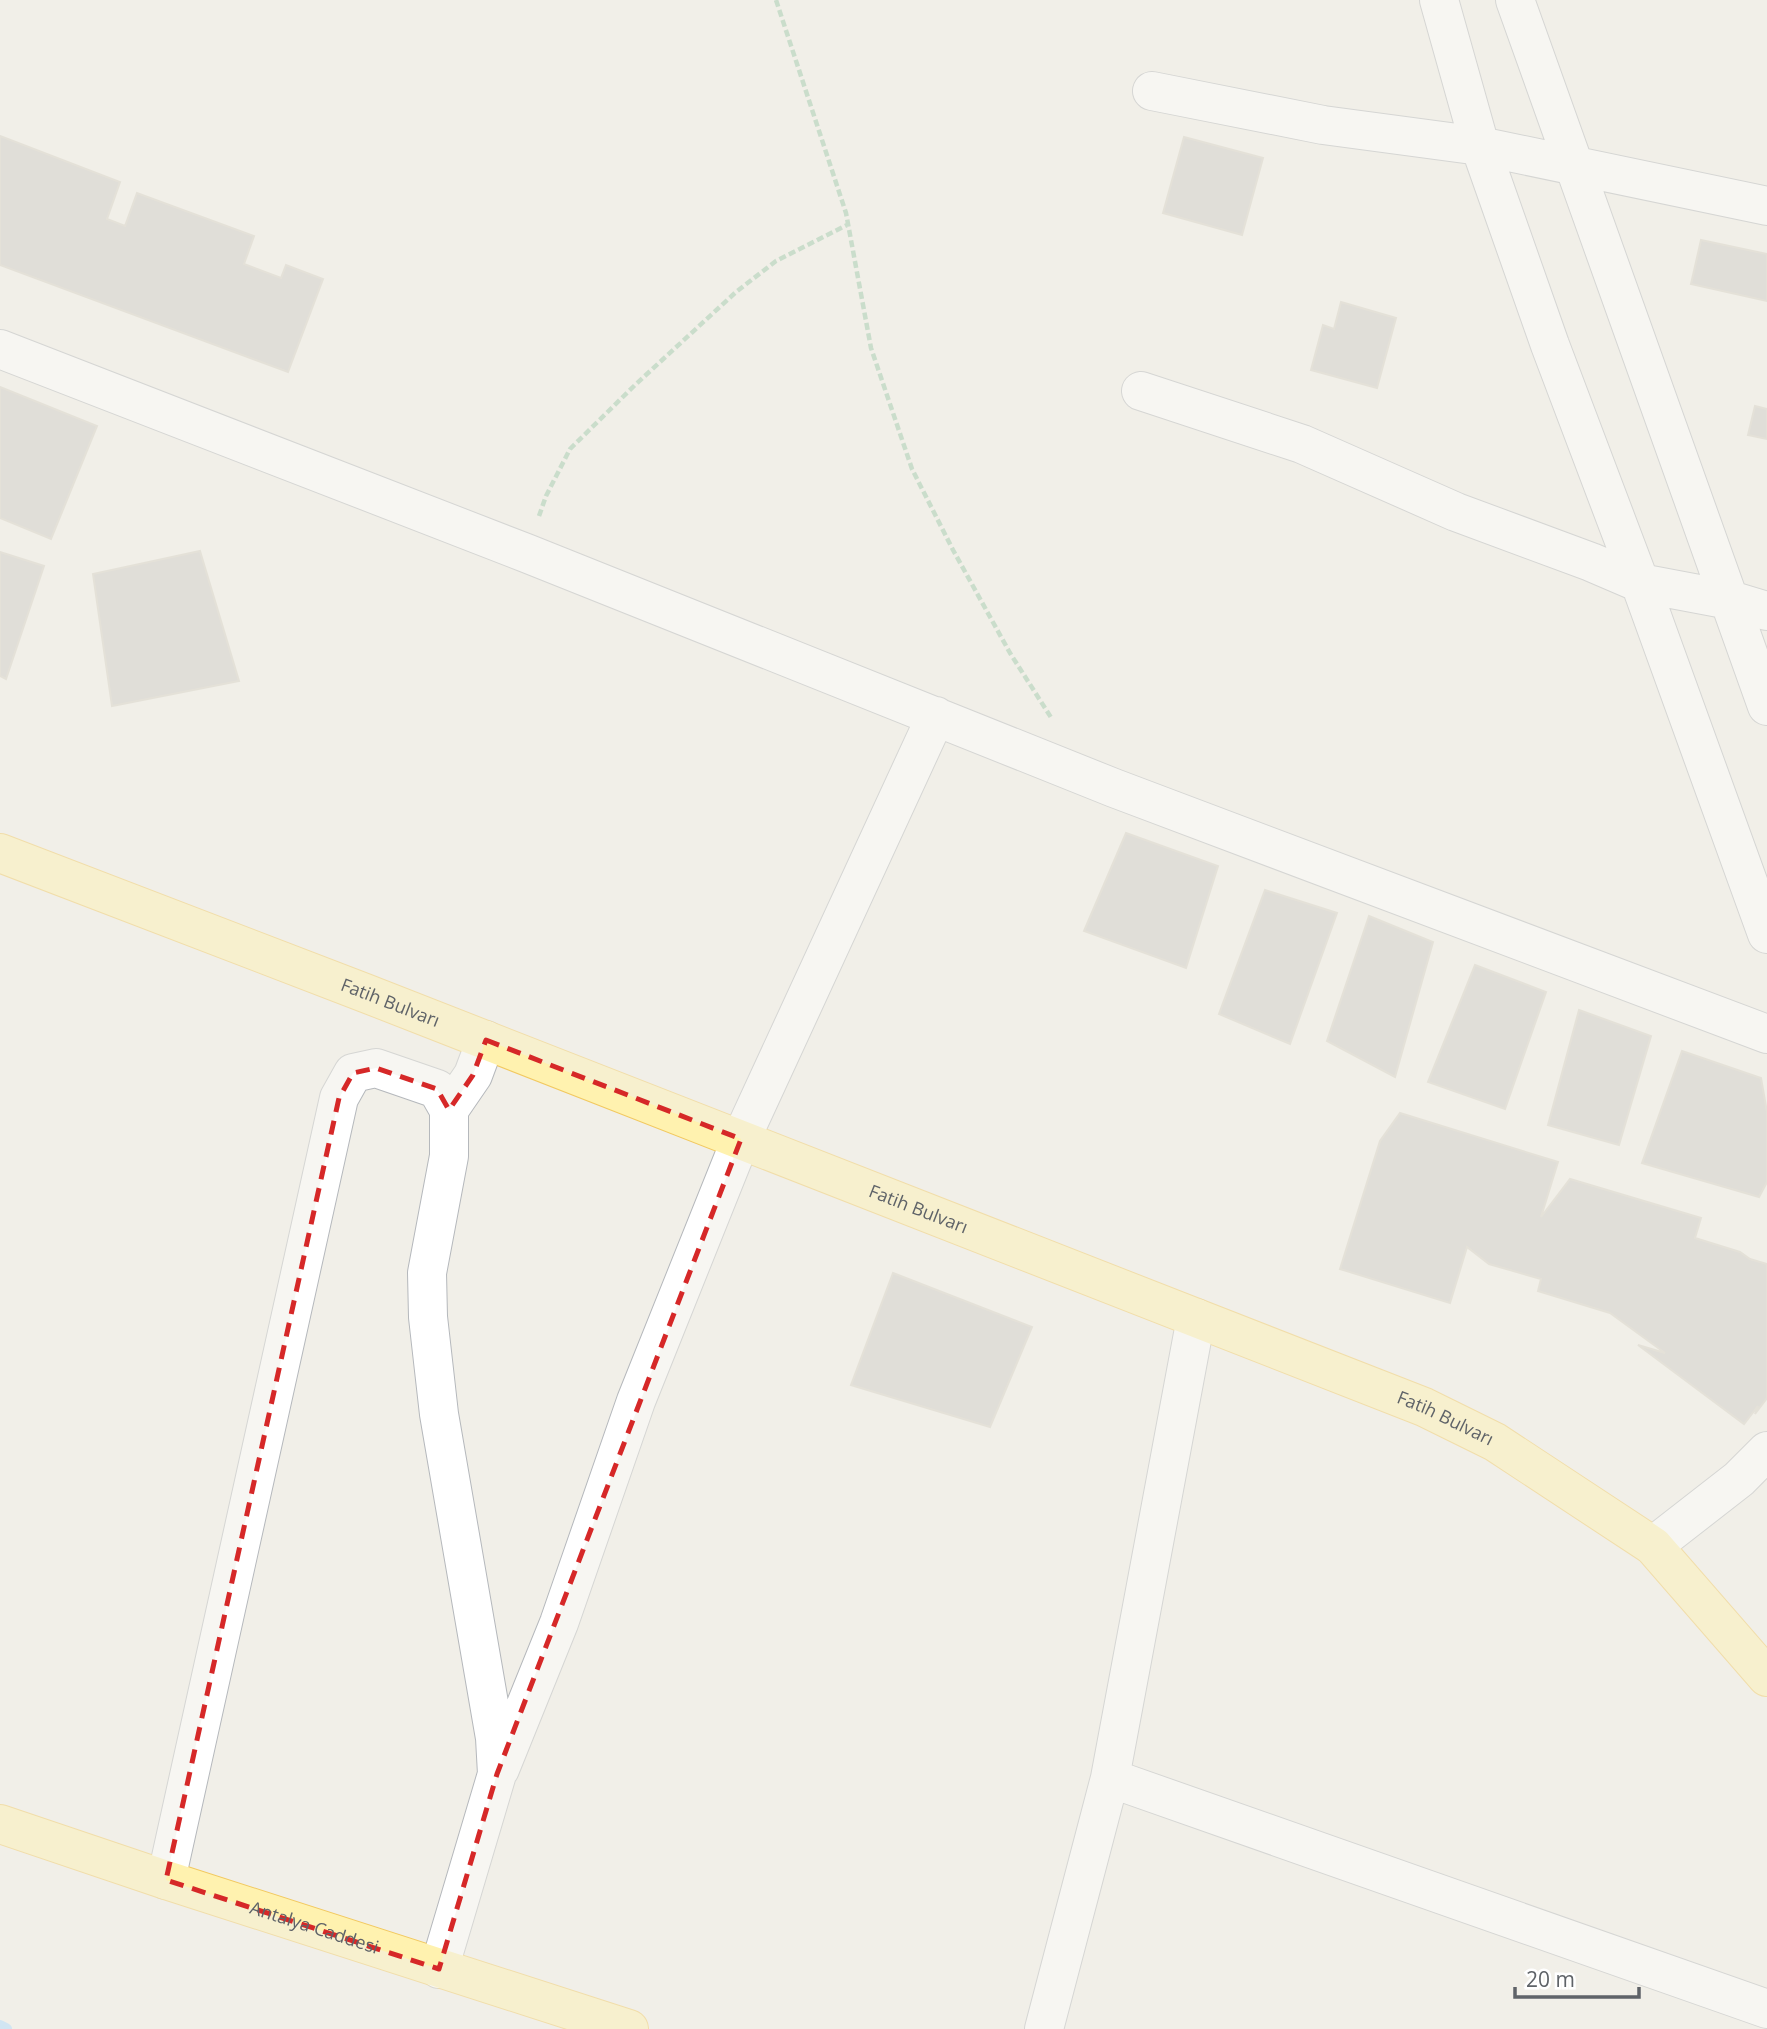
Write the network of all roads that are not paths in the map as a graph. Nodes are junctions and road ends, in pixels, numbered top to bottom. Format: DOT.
graph roads {
  1 [pos="1439,0"];
  2 [pos="1515,0"];
  3 [pos="1152,91"];
  4 [pos="1480,146"];
  5 [pos="1575,167"];
  6 [pos="1767,206"];
  7 [pos="0,349"];
  8 [pos="1141,391"];
  9 [pos="1640,583"];
  10 [pos="1730,600"];
  11 [pos="1767,611"];
  12 [pos="1767,706"];
  13 [pos="936,716"];
  14 [pos="0,853"];
  15 [pos="1767,934"];
  16 [pos="1767,1034"];
  17 [pos="485,1040"];
  18 [pos="449,1110"];
  19 [pos="741,1139"];
  20 [pos="1196,1318"];
  21 [pos="1767,1451"];
  22 [pos="1653,1546"];
  23 [pos="1767,1677"];
  24 [pos="497,1774"];
  25 [pos="1110,1778"];
  26 [pos="0,1824"];
  27 [pos="166,1880"];
  28 [pos="439,1969"];
  29 [pos="1767,2009"];
  30 [pos="629,2029"];
  31 [pos="1044,2029"];
  1 -- 4 [label="street"];
  2 -- 5 [label="street"];
  3 -- 4 [label="street"];
  4 -- 5 [label="street"];
  4 -- 9 [label="street"];
  5 -- 6 [label="street"];
  5 -- 10 [label="street"];
  7 -- 13 [label="street"];
  8 -- 9 [label="street"];
  9 -- 10 [label="street"];
  9 -- 15 [label="street"];
  10 -- 11 [label="street"];
  10 -- 12 [label="street"];
  13 -- 16 [label="street"];
  13 -- 19 [label="street"];
  14 -- 17 [label="main road, Fatih Bulvarı"];
  17 -- 18 [label="street"];
  17 -- 19 [label="main road, Fatih Bulvarı"];
  18 -- 24 [label="street"];
  18 -- 27 [label="street"];
  19 -- 20 [label="main road, Fatih Bulvarı"];
  19 -- 24 [label="street"];
  20 -- 22 [label="main road, Fatih Bulvarı"];
  20 -- 25 [label="street"];
  21 -- 22 [label="street"];
  22 -- 23 [label="main road, Fatih Bulvarı"];
  24 -- 28 [label="street"];
  25 -- 29 [label="street"];
  25 -- 31 [label="street"];
  26 -- 27 [label="main road, Antalya Caddesi"];
  27 -- 28 [label="main road, Antalya Caddesi"];
  28 -- 30 [label="main road, Antalya Caddesi"];
}
